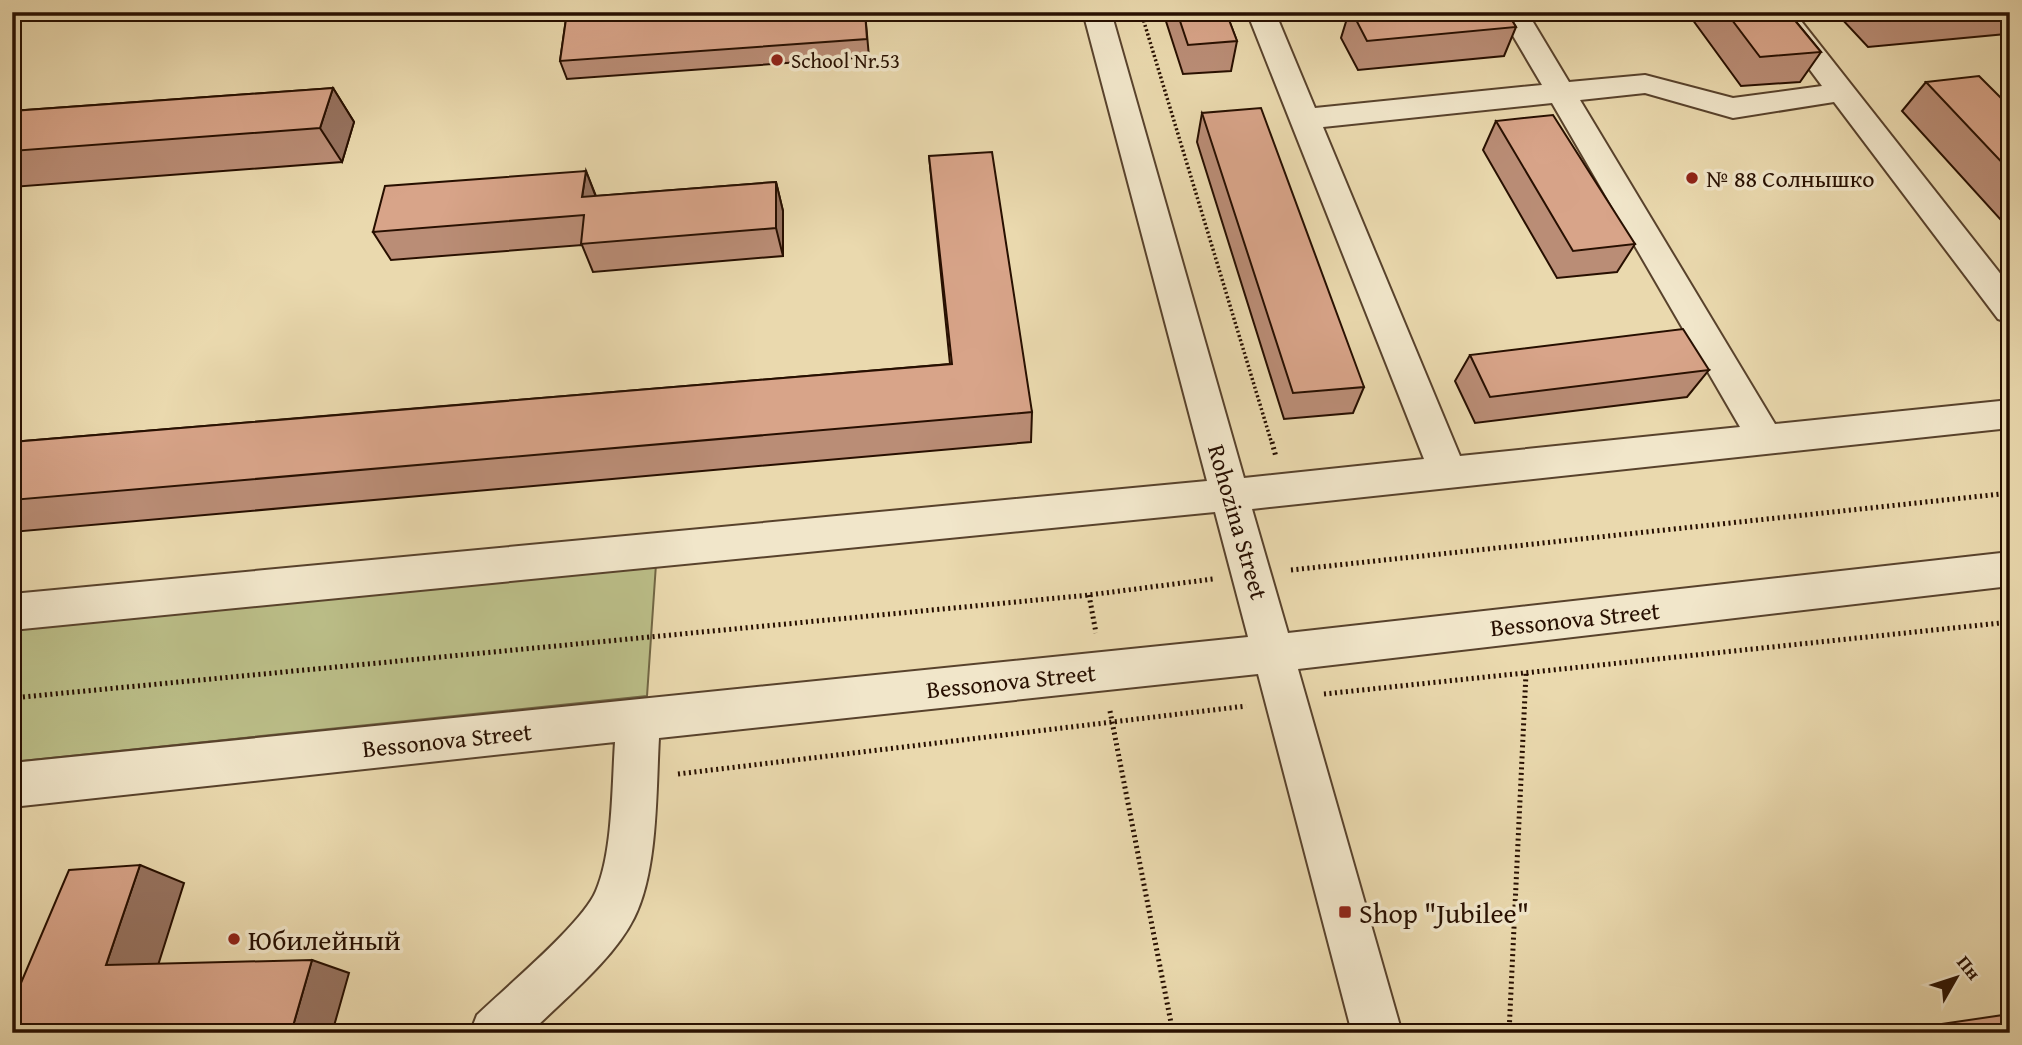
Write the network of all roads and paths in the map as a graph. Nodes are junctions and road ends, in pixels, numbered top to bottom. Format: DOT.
graph roads {
  1 [pos="1097,12"];
  2 [pos="1141,12"];
  3 [pos="1261,12"];
  4 [pos="1513,12"];
  5 [pos="1780,12"];
  6 [pos="1842,92"];
  7 [pos="1562,93"];
  8 [pos="1305,119"];
  9 [pos="2010,310"];
  10 [pos="2010,414"];
  11 [pos="1766,440"];
  12 [pos="1448,473"];
  13 [pos="1286,490"];
  14 [pos="2010,493"];
  15 [pos="1231,495"];
  16 [pos="2010,569"];
  17 [pos="1253,575"];
  18 [pos="1089,595"];
  19 [pos="12,612"];
  20 [pos="1275,653"];
  21 [pos="1102,671"];
  22 [pos="1526,673"];
  23 [pos="12,698"];
  24 [pos="638,720"];
  25 [pos="12,785"];
  26 [pos="495,1033"];
  27 [pos="1173,1033"];
  28 [pos="1377,1033"];
  29 [pos="1509,1033"];
  1 -- 15 [label="street, Rohozina Street"];
  2 -- 13 [label="path"];
  3 -- 8 [label="street"];
  4 -- 7 [label="street"];
  5 -- 6 [label="street"];
  6 -- 7 [label="street"];
  6 -- 9 [label="street"];
  7 -- 8 [label="street"];
  7 -- 11 [label="street"];
  8 -- 12 [label="street"];
  10 -- 11 [label="street"];
  11 -- 12 [label="street"];
  12 -- 13 [label="street"];
  13 -- 15 [label="street"];
  14 -- 17 [label="path"];
  15 -- 17 [label="street, Rohozina Street"];
  15 -- 19 [label="street"];
  16 -- 20 [label="street, Bessonova Street"];
  17 -- 18 [label="path"];
  17 -- 20 [label="street, Rohozina Street"];
  18 -- 21 [label="path"];
  18 -- 23 [label="path"];
  20 -- 21 [label="street, Bessonova Street"];
  20 -- 28 [label="street, Rohozina Street"];
  21 -- 24 [label="street, Bessonova Street"];
  21 -- 27 [label="path"];
  22 -- 29 [label="path"];
  24 -- 25 [label="street, Bessonova Street"];
  24 -- 26 [label="street"];
}
